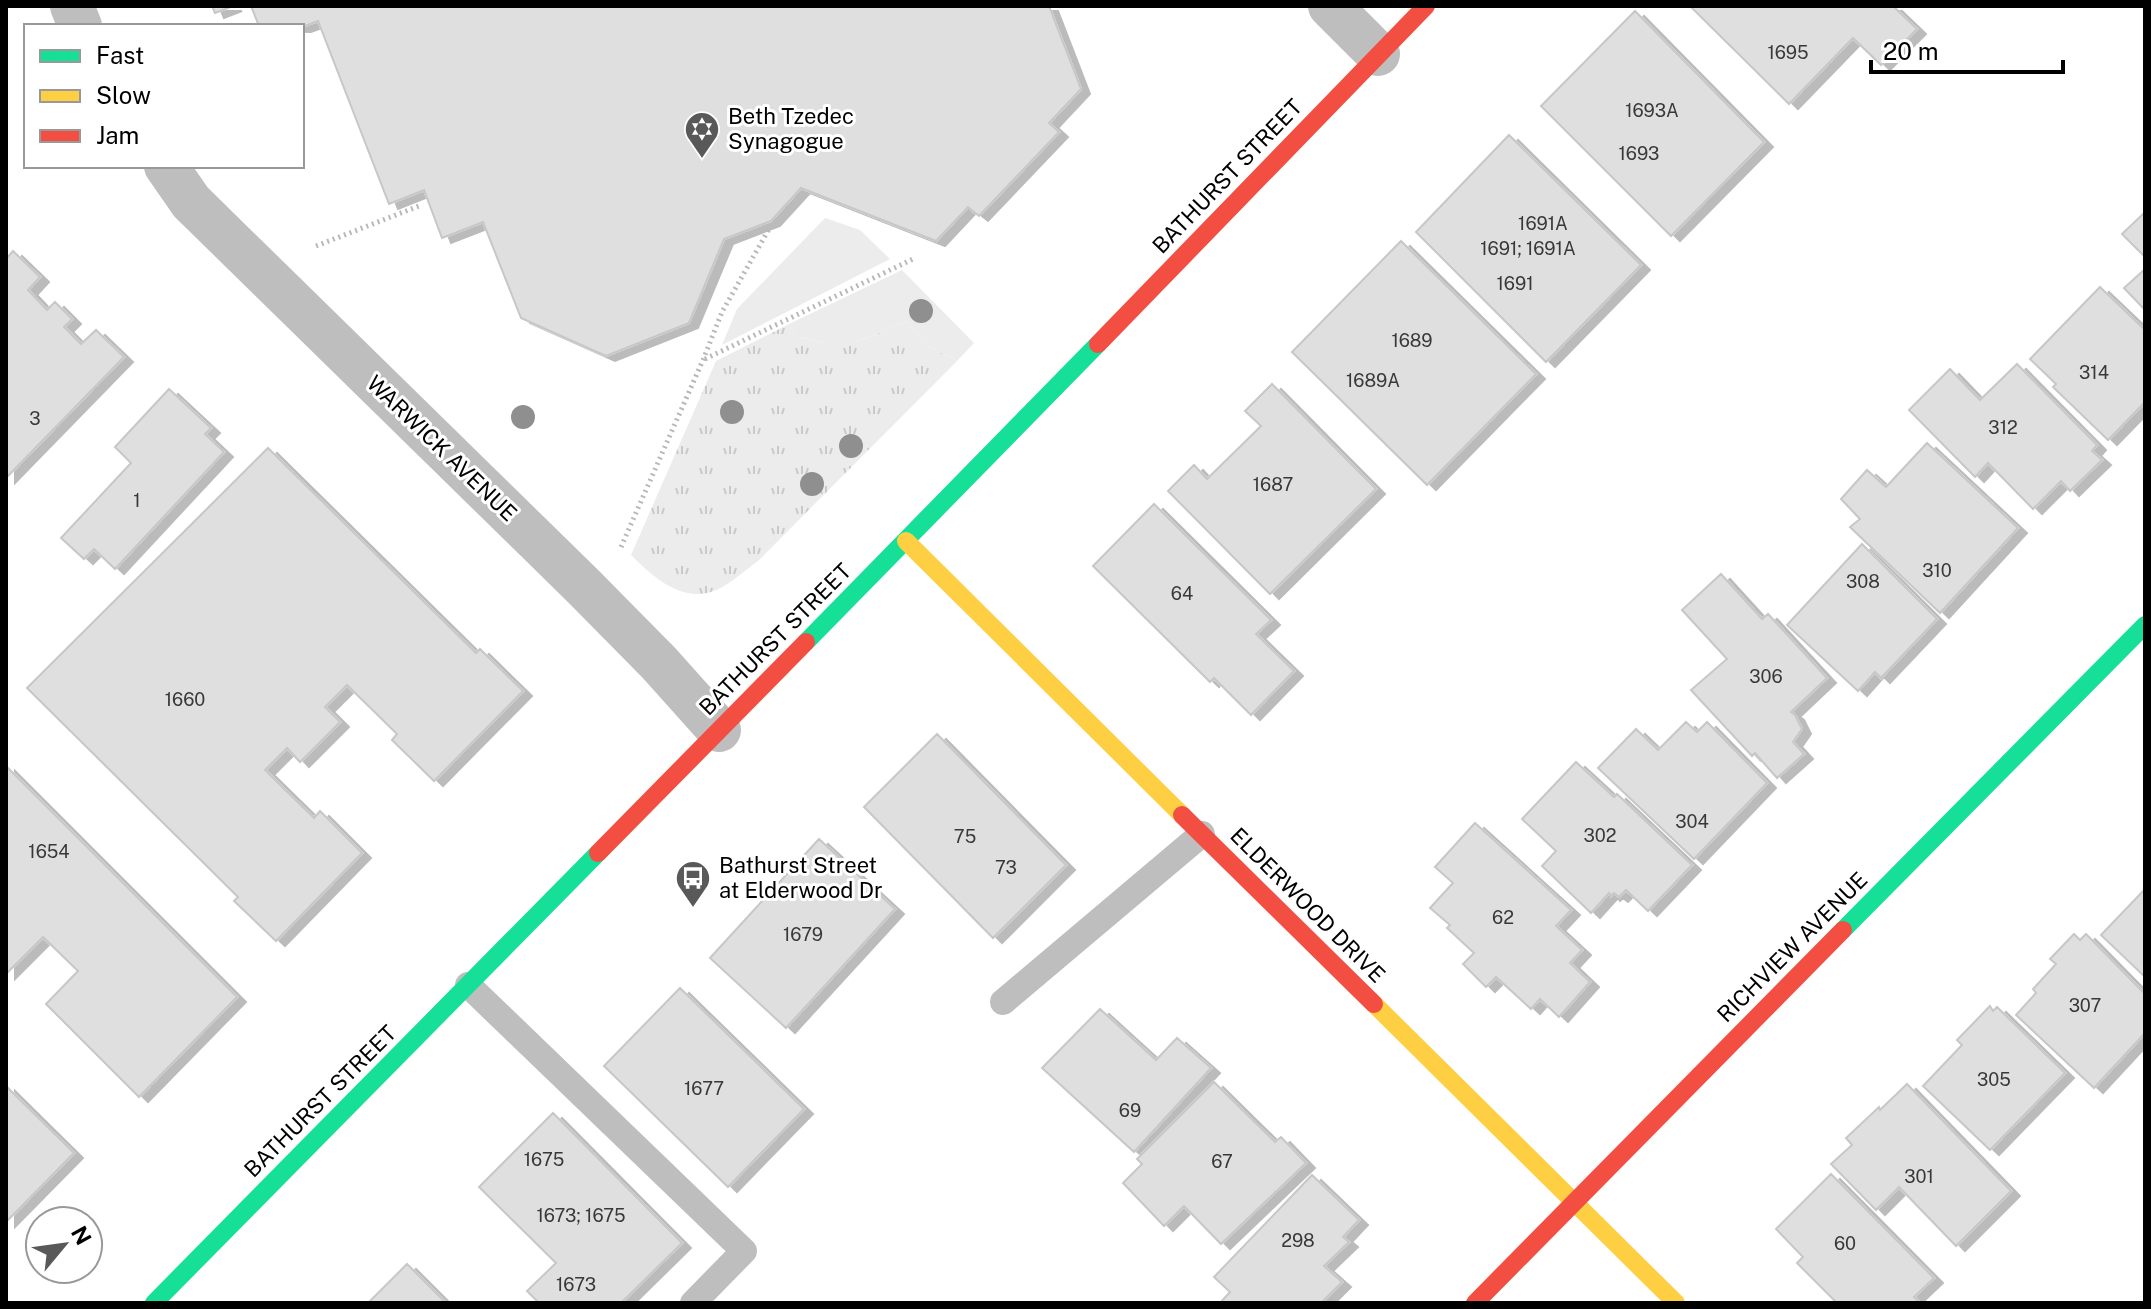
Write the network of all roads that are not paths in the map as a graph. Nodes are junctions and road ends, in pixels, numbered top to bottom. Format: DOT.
graph roads {
  1 [pos="1330,6"];
  2 [pos="1426,6"];
  3 [pos="1378,54"];
  4 [pos="167,168"];
  5 [pos="906,541"];
  6 [pos="2145,625"];
  7 [pos="719,730"];
  8 [pos="1202,834"];
  9 [pos="468,985"];
  10 [pos="1003,1002"];
  11 [pos="1574,1201"];
  12 [pos="154,1303"];
  13 [pos="693,1303"];
  14 [pos="1475,1303"];
  15 [pos="1676,1303"];
  1 -- 3 [label="street"];
  2 -- 3 [label="street, BATHURST STREET"];
  3 -- 5 [label="street, BATHURST STREET"];
  4 -- 7 [label="street, WARWICK AVENUE"];
  5 -- 7 [label="street, BATHURST STREET"];
  5 -- 8 [label="street, ELDERWOOD DRIVE"];
  6 -- 11 [label="street, RICHVIEW AVENUE"];
  7 -- 9 [label="street, BATHURST STREET"];
  8 -- 10 [label="lane"];
  8 -- 11 [label="street, ELDERWOOD DRIVE"];
  9 -- 12 [label="street, BATHURST STREET"];
  9 -- 13 [label="lane"];
  11 -- 14 [label="street, RICHVIEW AVENUE"];
  11 -- 15 [label="street, ELDERWOOD DRIVE"];
}
